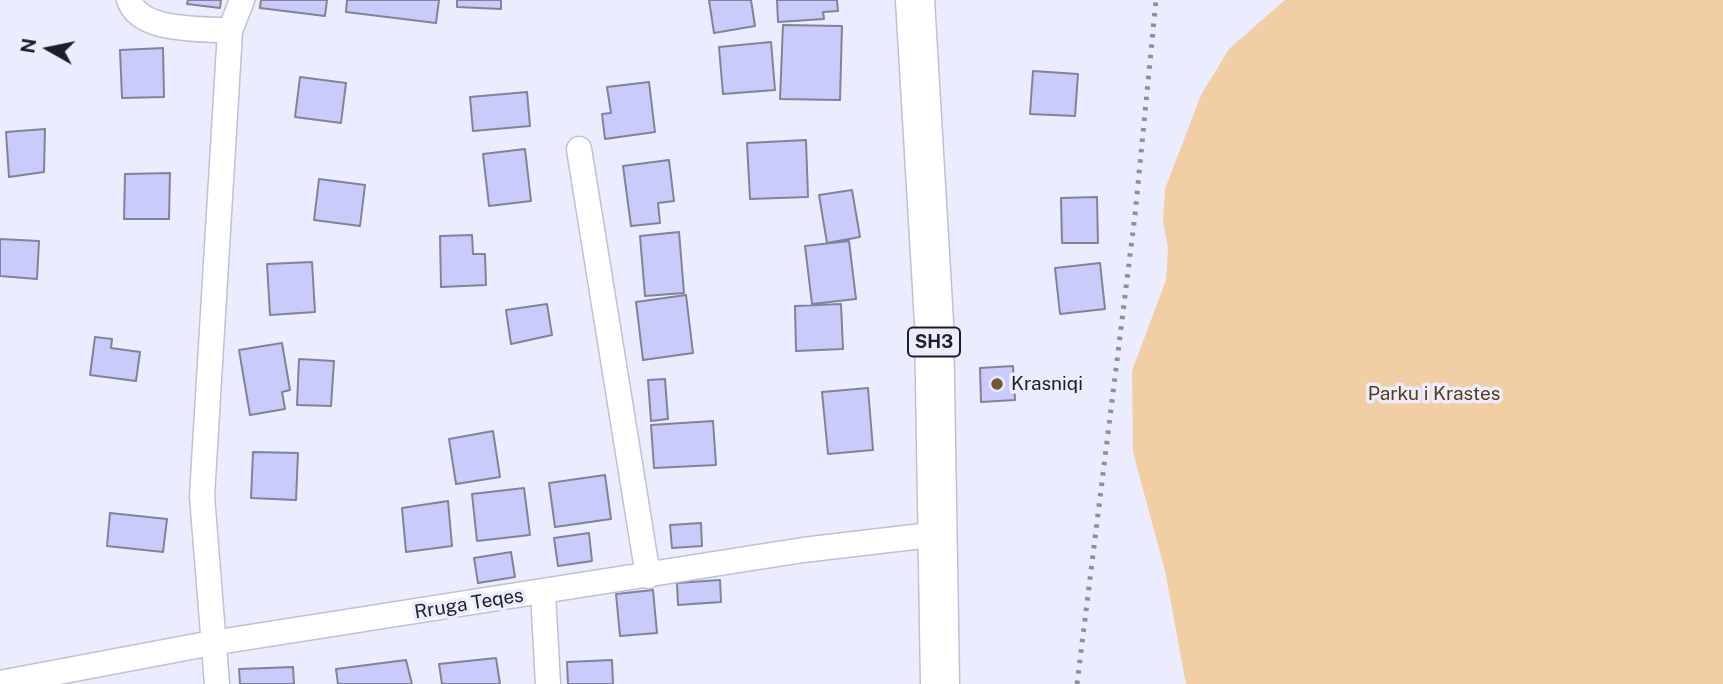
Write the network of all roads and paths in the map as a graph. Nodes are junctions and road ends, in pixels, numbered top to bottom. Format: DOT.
graph roads {
  1 [pos="129,0"];
  2 [pos="242,0"];
  3 [pos="915,0"];
  4 [pos="230,31"];
  5 [pos="579,149"];
  6 [pos="939,534"];
  7 [pos="648,576"];
  8 [pos="542,593"];
  9 [pos="212,643"];
  10 [pos="27,680"];
  11 [pos="0,682"];
  12 [pos="217,684"];
  13 [pos="548,684"];
  14 [pos="940,684"];
  1 -- 4 [label="street"];
  2 -- 4 [label="street"];
  3 -- 6 [label="main road, SH3"];
  4 -- 9 [label="street"];
  5 -- 7 [label="street"];
  6 -- 7 [label="street, Rruga Teqes"];
  6 -- 14 [label="main road, SH3"];
  7 -- 8 [label="street, Rruga Teqes"];
  8 -- 9 [label="street, Rruga Teqes"];
  8 -- 13 [label="street"];
  9 -- 10 [label="street, Rruga Teqes"];
  9 -- 12 [label="street"];
  10 -- 11 [label="street, Rruga Teqes"];
}
